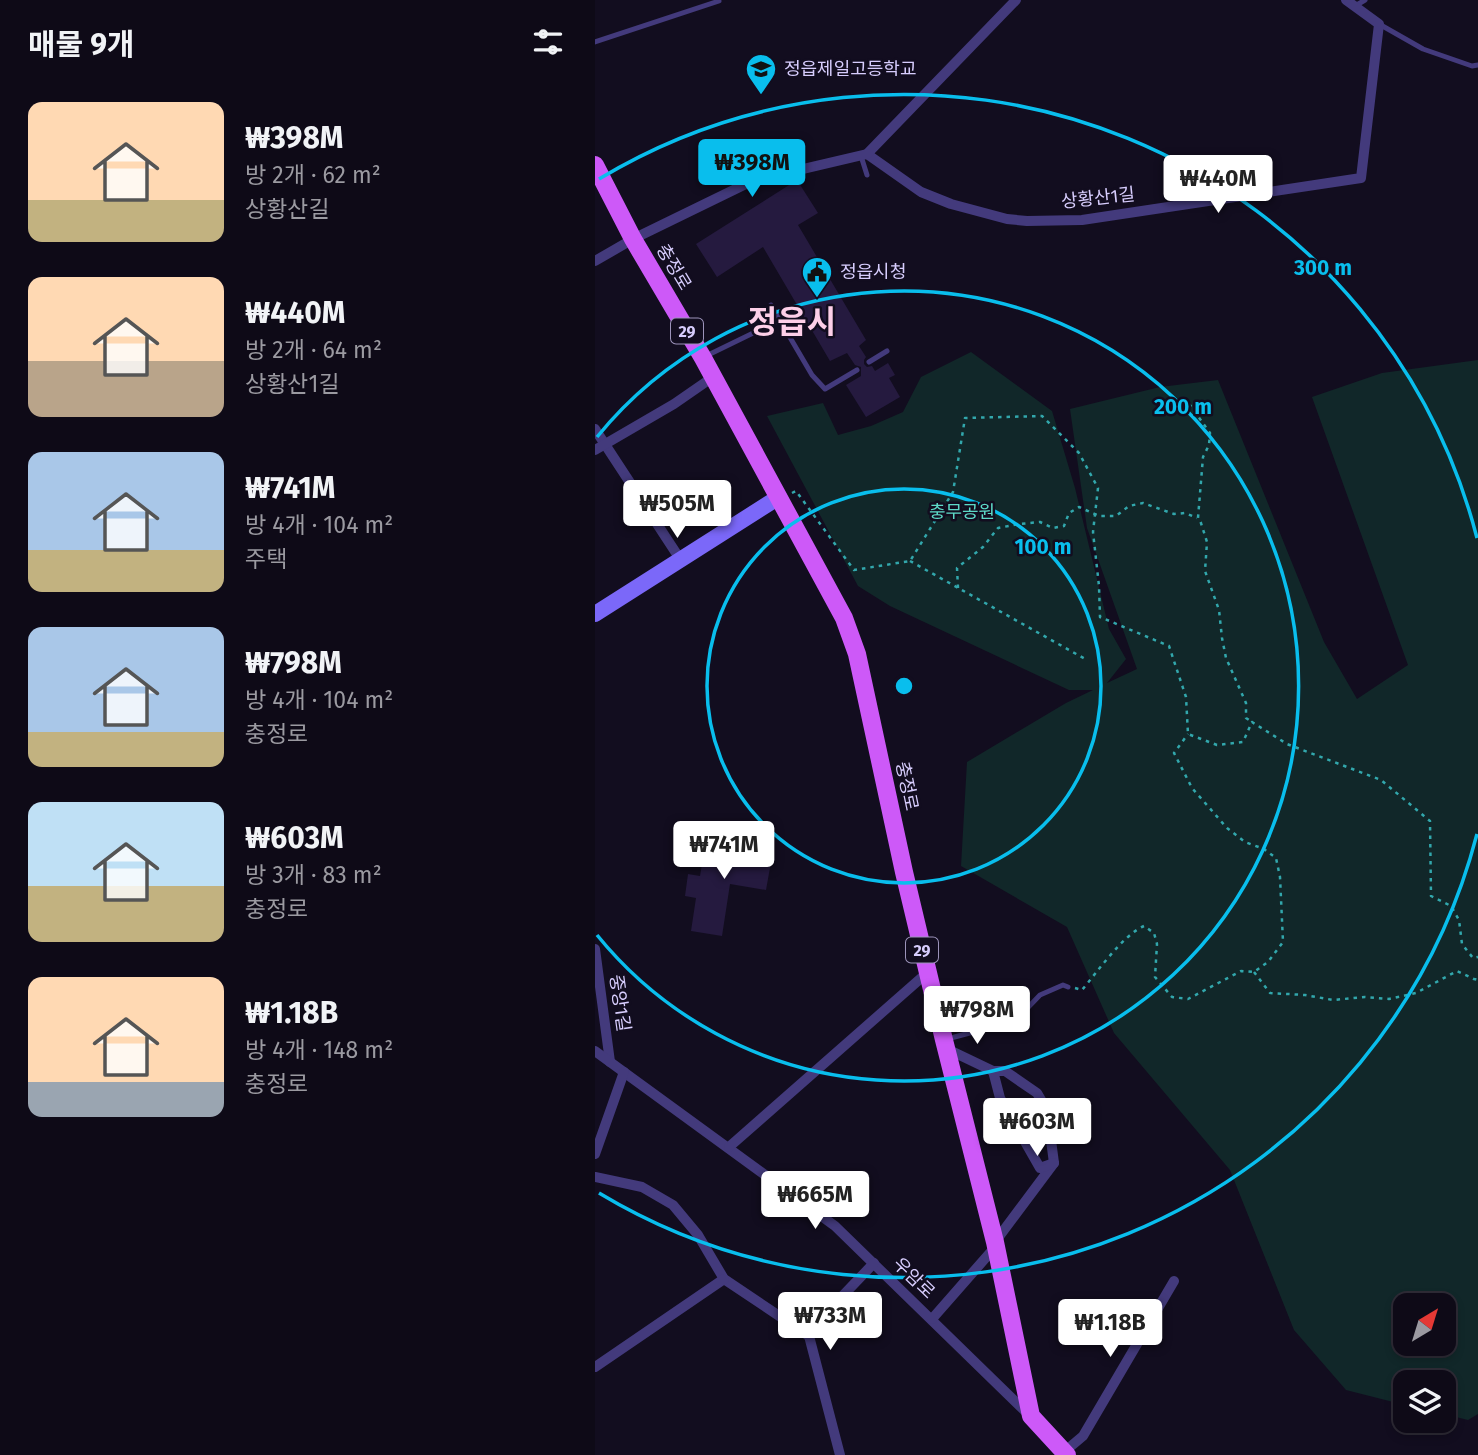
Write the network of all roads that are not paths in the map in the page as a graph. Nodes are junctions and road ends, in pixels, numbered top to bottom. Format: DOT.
graph roads {
  1 [pos="1016,0"];
  2 [pos="719,1"];
  3 [pos="1355,2"];
  4 [pos="1378,24"];
  5 [pos="595,42"];
  6 [pos="1478,65"];
  7 [pos="864,155"];
  8 [pos="595,165"];
  9 [pos="867,175"];
  10 [pos="633,239"];
  11 [pos="595,261"];
  12 [pos="771,305"];
  13 [pos="780,320"];
  14 [pos="887,351"];
  15 [pos="703,358"];
  16 [pos="869,362"];
  17 [pos="857,370"];
  18 [pos="713,377"];
  19 [pos="595,429"];
  20 [pos="600,447"];
  21 [pos="779,497"];
  22 [pos="680,559"];
  23 [pos="595,614"];
  24 [pos="595,949"];
  25 [pos="928,972"];
  26 [pos="1068,987"];
  27 [pos="946,1044"];
  28 [pos="595,1051"];
  29 [pos="610,1062"];
  30 [pos="624,1072"];
  31 [pos="993,1072"];
  32 [pos="729,1147"];
  33 [pos="595,1154"];
  34 [pos="1054,1163"];
  35 [pos="595,1177"];
  36 [pos="995,1244"];
  37 [pos="874,1264"];
  38 [pos="724,1279"];
  39 [pos="1174,1281"];
  40 [pos="932,1319"];
  41 [pos="809,1336"];
  42 [pos="595,1367"];
  43 [pos="1031,1416"];
  44 [pos="1065,1453"];
  45 [pos="840,1455"];
  1 -- 7 [label="street"];
  2 -- 5 [label="lane"];
  3 -- 4 [label="street"];
  4 -- 6 [label="lane"];
  4 -- 7 [label="street, 상황산1길"];
  7 -- 9 [label="lane"];
  7 -- 10 [label="street"];
  8 -- 10 [label="main road, 충정로 / 29"];
  10 -- 11 [label="street"];
  10 -- 15 [label="main road, 충정로 / 29"];
  12 -- 13 [label="lane"];
  13 -- 15 [label="lane"];
  13 -- 17 [label="lane"];
  14 -- 16 [label="lane"];
  15 -- 18 [label="main road, 충정로 / 29"];
  18 -- 20 [label="street"];
  18 -- 21 [label="main road, 충정로 / 29"];
  19 -- 20 [label="street"];
  20 -- 22 [label="street"];
  21 -- 22 [label="street"];
  21 -- 25 [label="main road, 충정로 / 29"];
  22 -- 23 [label="street"];
  24 -- 29 [label="street, 중앙1길"];
  25 -- 27 [label="main road, 충정로 / 29"];
  25 -- 32 [label="street"];
  26 -- 27 [label="lane"];
  27 -- 31 [label="street"];
  27 -- 36 [label="main road, 충정로 / 29"];
  28 -- 29 [label="street, 우암로"];
  29 -- 30 [label="street, 우암로"];
  30 -- 32 [label="street, 우암로"];
  30 -- 33 [label="street"];
  31 -- 34 [label="street"];
  31 -- 34 [label="street"];
  32 -- 37 [label="street, 우암로"];
  34 -- 36 [label="street"];
  35 -- 38 [label="street"];
  36 -- 40 [label="street"];
  36 -- 43 [label="main road, 충정로 / 29"];
  37 -- 40 [label="street, 우암로"];
  37 -- 41 [label="street"];
  38 -- 41 [label="street"];
  38 -- 42 [label="street"];
  39 -- 44 [label="street"];
  40 -- 43 [label="street, 우암로"];
  41 -- 45 [label="street"];
  43 -- 44 [label="main road"];
}
